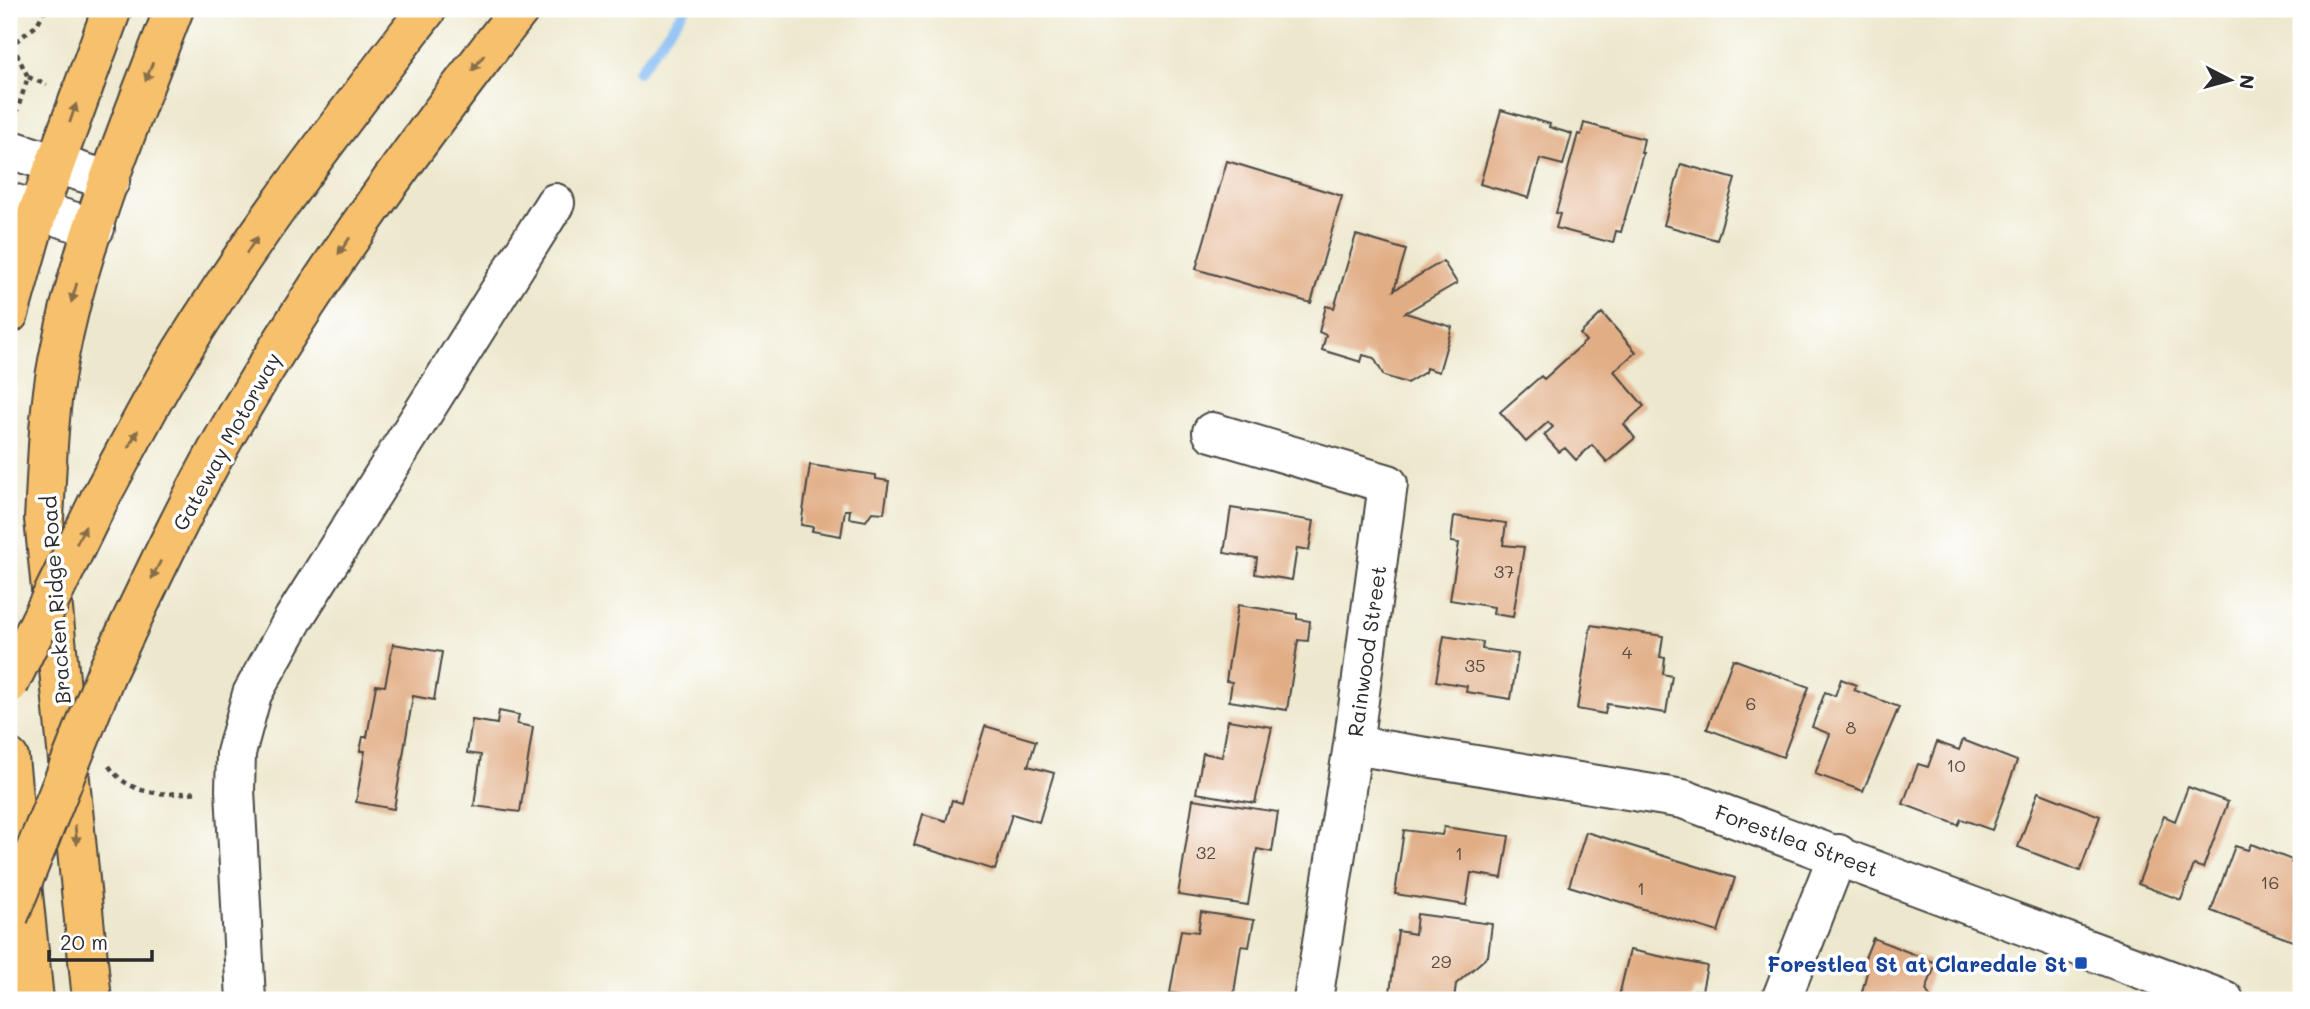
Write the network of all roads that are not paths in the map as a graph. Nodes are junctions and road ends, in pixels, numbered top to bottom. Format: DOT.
graph roads {
  1 [pos="112,9"];
  2 [pos="174,9"];
  3 [pos="427,9"];
  4 [pos="520,9"];
  5 [pos="12,133"];
  6 [pos="55,164"];
  7 [pos="110,181"];
  8 [pos="555,203"];
  9 [pos="23,206"];
  10 [pos="95,228"];
  11 [pos="9,314"];
  12 [pos="1212,432"];
  13 [pos="9,684"];
  14 [pos="1353,746"];
  15 [pos="9,758"];
  16 [pos="1838,854"];
  17 [pos="9,916"];
  18 [pos="34,1000"];
  19 [pos="92,1000"];
  20 [pos="246,1000"];
  21 [pos="1313,1000"];
  22 [pos="1781,1000"];
  23 [pos="2224,1000"];
  6 -- 1 [label="main road, one-way"];
  2 -- 7 [label="main road, Bracken Ridge Road, one-way"];
  13 -- 3 [label="main road, one-way, bridge"];
  4 -- 17 [label="main road, Gateway Motorway, one-way, bridge"];
  5 -- 6 [label="street"];
  6 -- 7 [label="street"];
  6 -- 9 [label="main road"];
  7 -- 10 [label="main road, Bracken Ridge Road"];
  8 -- 20 [label="street"];
  9 -- 10 [label="street"];
  9 -- 11 [label="main road"];
  10 -- 19 [label="main road, Bracken Ridge Road, one-way"];
  12 -- 14 [label="street, Rainwood Street"];
  14 -- 16 [label="street, Forestlea Street"];
  14 -- 21 [label="street, Rainwood Street"];
  15 -- 18 [label="main road"];
  16 -- 22 [label="street"];
  16 -- 23 [label="street, Forestlea Street"];
}
